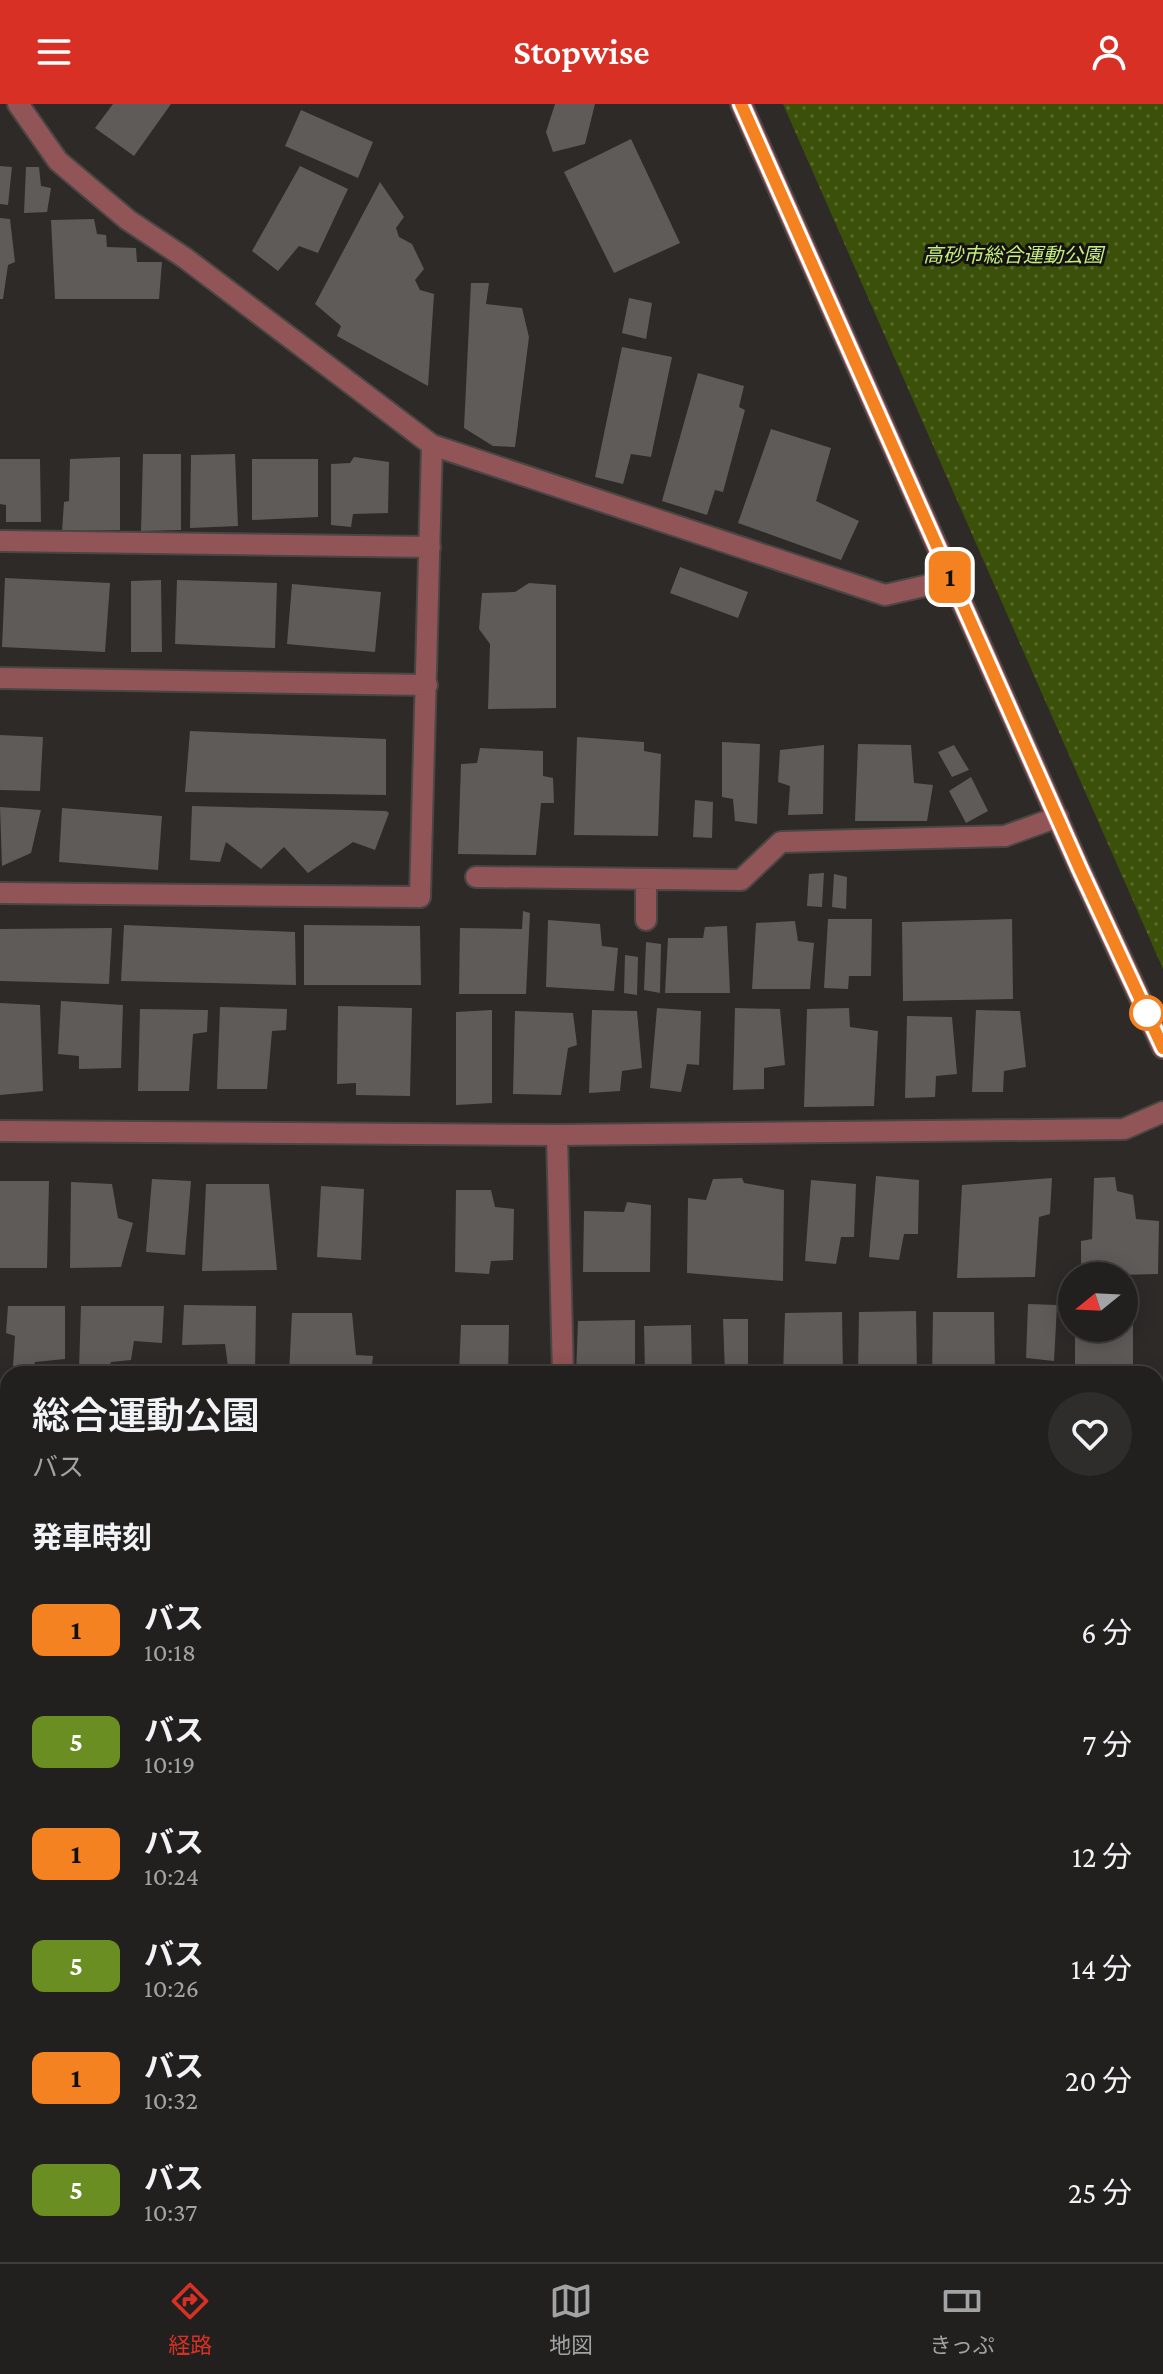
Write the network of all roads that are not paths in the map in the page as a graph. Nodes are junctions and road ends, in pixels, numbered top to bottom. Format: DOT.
graph roads {
  1 [pos="18,104"];
  2 [pos="741,104"];
  3 [pos="432,445"];
  4 [pos="0,541"];
  5 [pos="430,547"];
  6 [pos="951,580"];
  7 [pos="0,678"];
  8 [pos="427,685"];
  9 [pos="1058,817"];
  10 [pos="476,877"];
  11 [pos="646,879"];
  12 [pos="0,893"];
  13 [pos="646,920"];
  14 [pos="1163,1048"];
  15 [pos="1163,1112"];
  16 [pos="0,1131"];
  17 [pos="557,1135"];
  18 [pos="563,1366"];
  1 -- 3 [label="street"];
  2 -- 6 [label="main road"];
  3 -- 5 [label="street"];
  3 -- 6 [label="street"];
  4 -- 5 [label="street"];
  5 -- 8 [label="street"];
  6 -- 9 [label="main road"];
  7 -- 8 [label="street"];
  8 -- 12 [label="street"];
  9 -- 11 [label="street"];
  9 -- 14 [label="main road"];
  10 -- 11 [label="street"];
  11 -- 13 [label="street"];
  15 -- 17 [label="street"];
  16 -- 17 [label="street"];
  17 -- 18 [label="street"];
}
